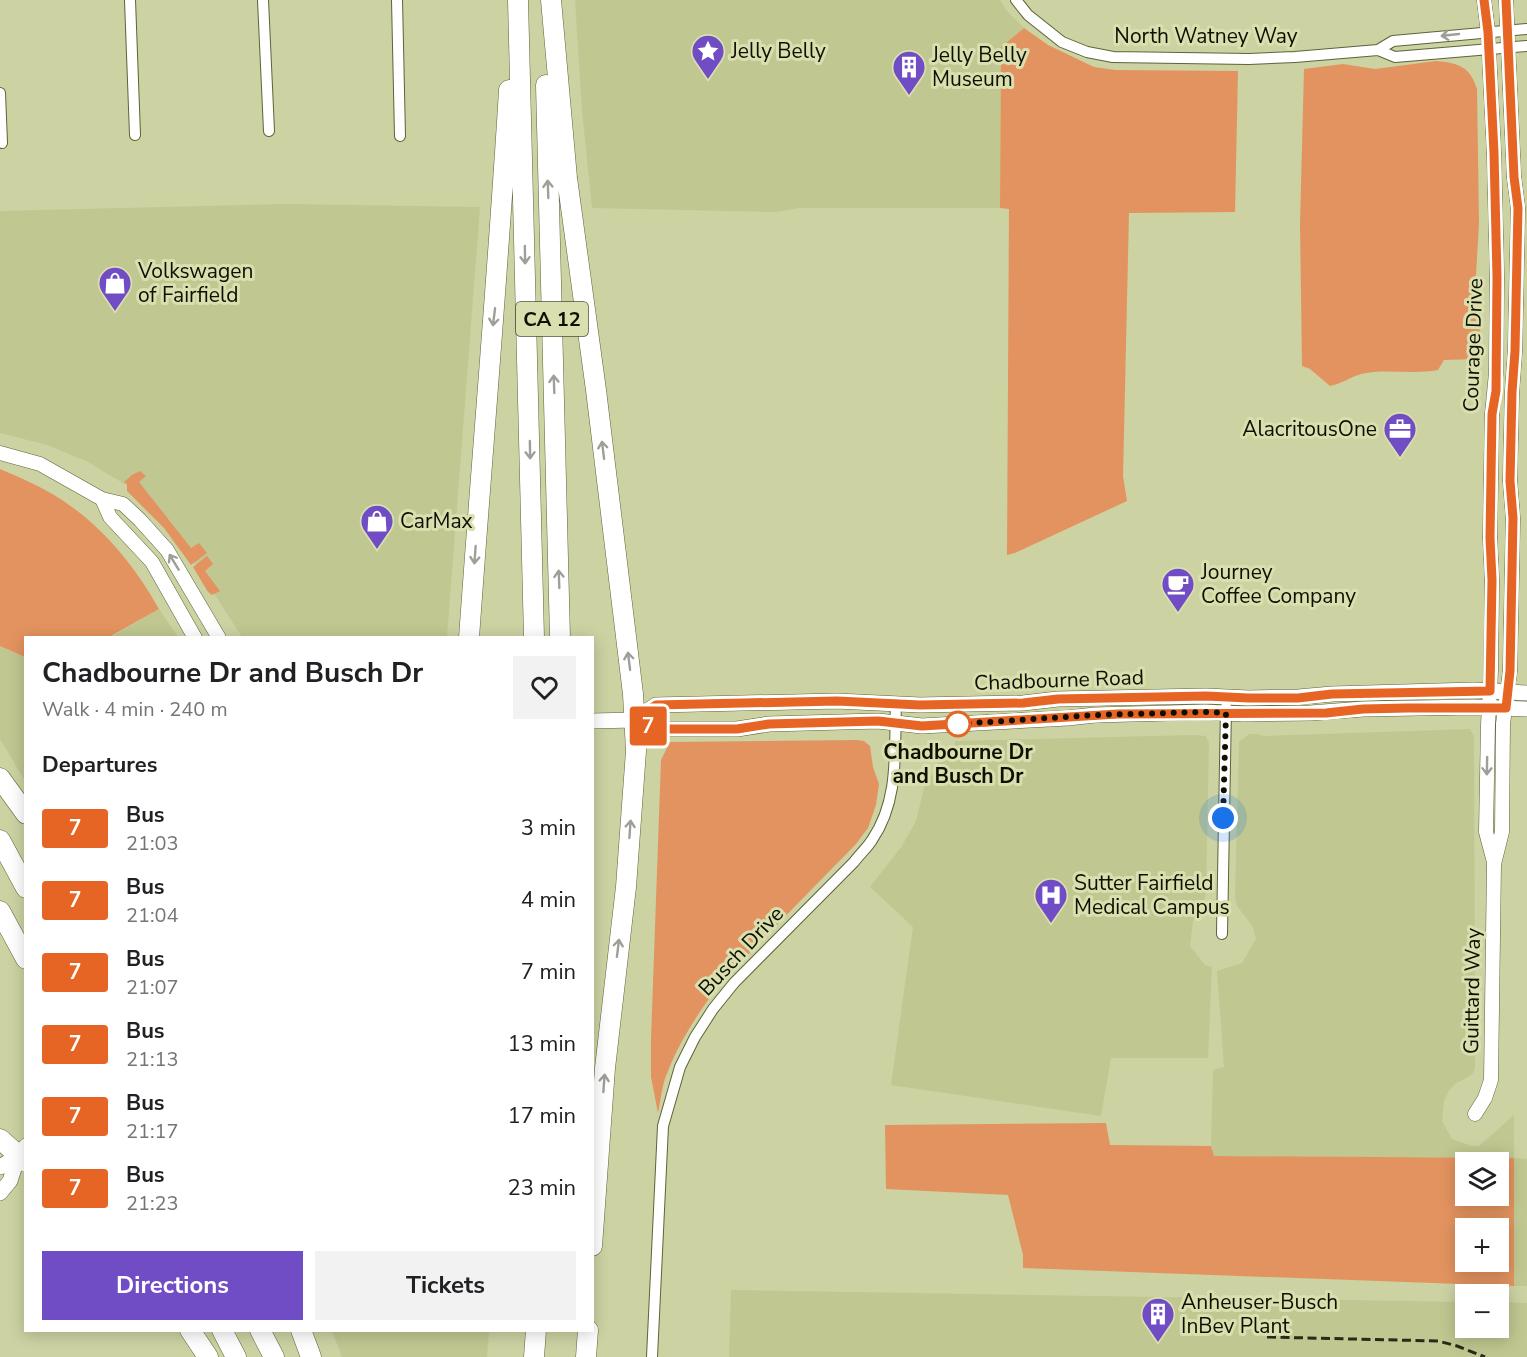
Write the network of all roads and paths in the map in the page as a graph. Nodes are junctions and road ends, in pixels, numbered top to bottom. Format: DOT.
graph roads {
  1 [pos="130,0"];
  2 [pos="263,0"];
  3 [pos="397,0"];
  4 [pos="543,0"];
  5 [pos="551,0"];
  6 [pos="1016,0"];
  7 [pos="1484,0"];
  8 [pos="1506,0"];
  9 [pos="518,4"];
  10 [pos="1527,29"];
  11 [pos="1508,30"];
  12 [pos="1488,32"];
  13 [pos="1527,46"];
  14 [pos="1509,47"];
  15 [pos="1489,49"];
  16 [pos="1378,50"];
  17 [pos="0,93"];
  18 [pos="269,131"];
  19 [pos="135,135"];
  20 [pos="400,136"];
  21 [pos="2,143"];
  22 [pos="0,453"];
  23 [pos="102,498"];
  24 [pos="194,636"];
  25 [pos="218,636"];
  26 [pos="469,636"];
  27 [pos="534,636"];
  28 [pos="560,636"];
  29 [pos="1490,691"];
  30 [pos="1508,693"];
  31 [pos="1527,693"];
  32 [pos="1227,698"];
  33 [pos="896,704"];
  34 [pos="1489,708"];
  35 [pos="1506,708"];
  36 [pos="1527,709"];
  37 [pos="1226,713"];
  38 [pos="634,720"];
  39 [pos="594,721"];
  40 [pos="895,723"];
  41 [pos="0,778"];
  42 [pos="24,811"];
  43 [pos="0,840"];
  44 [pos="1494,864"];
  45 [pos="24,884"];
  46 [pos="0,911"];
  47 [pos="1222,934"];
  48 [pos="24,955"];
  49 [pos="1475,1114"];
  50 [pos="0,1139"];
  51 [pos="23,1155"];
  52 [pos="0,1167"];
  53 [pos="0,1193"];
  54 [pos="594,1219"];
  55 [pos="191,1332"];
  56 [pos="223,1332"];
  57 [pos="261,1332"];
  58 [pos="302,1332"];
  59 [pos="523,1332"];
  60 [pos="536,1332"];
  61 [pos="576,1332"];
  62 [pos="588,1332"];
  63 [pos="208,1357"];
  64 [pos="237,1357"];
  65 [pos="274,1357"];
  66 [pos="312,1357"];
  67 [pos="522,1357"];
  68 [pos="534,1357"];
  69 [pos="576,1357"];
  70 [pos="586,1357"];
  71 [pos="652,1357"];
  1 -- 19 [label="street"];
  2 -- 18 [label="street"];
  3 -- 20 [label="street"];
  28 -- 4 [label="highway, CA 12, one-way"];
  38 -- 5 [label="highway, one-way"];
  6 -- 16 [label="street, North Watney Way"];
  7 -- 12 [label="street, Courage Drive"];
  8 -- 11 [label="street, Courage Drive"];
  9 -- 26 [label="highway, one-way"];
  9 -- 27 [label="highway, CA 12, one-way"];
  10 -- 11 [label="street, North Watney Way"];
  11 -- 12 [label="street, North Watney Way"];
  11 -- 14 [label="street, Courage Drive"];
  12 -- 15 [label="street, Courage Drive"];
  12 -- 16 [label="street, North Watney Way, one-way"];
  13 -- 14 [label="street, North Watney Way"];
  14 -- 15 [label="street, North Watney Way"];
  14 -- 30 [label="street, Courage Drive"];
  15 -- 16 [label="street, North Watney Way"];
  15 -- 29 [label="street, Courage Drive"];
  17 -- 21 [label="street"];
  22 -- 23 [label="street"];
  23 -- 24 [label="street"];
  25 -- 23 [label="street, one-way"];
  29 -- 30 [label="main road, Chadbourne Road"];
  29 -- 32 [label="main road, Chadbourne Road"];
  29 -- 34 [label="street, Guittard Way"];
  30 -- 31 [label="main road, Chadbourne Road"];
  30 -- 35 [label="street, Courage Drive"];
  32 -- 33 [label="main road, Chadbourne Road"];
  32 -- 37 [label="street"];
  33 -- 38 [label="main road, Chadbourne Road"];
  33 -- 40 [label="street, Busch Drive"];
  34 -- 35 [label="main road, Chadbourne Road"];
  34 -- 37 [label="main road, Chadbourne Road"];
  34 -- 44 [label="street, Guittard Way, one-way"];
  35 -- 36 [label="main road, Chadbourne Road"];
  35 -- 44 [label="street, Guittard Way"];
  37 -- 40 [label="main road, Chadbourne Road"];
  37 -- 47 [label="street"];
  38 -- 39 [label="main road, Chadbourne Road"];
  38 -- 40 [label="main road, Chadbourne Road"];
  54 -- 38 [label="highway, one-way"];
  40 -- 71 [label="street, Busch Drive"];
  41 -- 42 [label="highway"];
  43 -- 45 [label="highway"];
  44 -- 49 [label="street, Guittard Way"];
  46 -- 48 [label="highway"];
  50 -- 51 [label="highway"];
  51 -- 52 [label="main road"];
  51 -- 53 [label="main road"];
  55 -- 63 [label="highway"];
  56 -- 64 [label="highway"];
  57 -- 65 [label="highway"];
  58 -- 66 [label="highway"];
  59 -- 67 [label="highway"];
  60 -- 68 [label="highway"];
  61 -- 69 [label="highway"];
  62 -- 70 [label="highway"];
}
